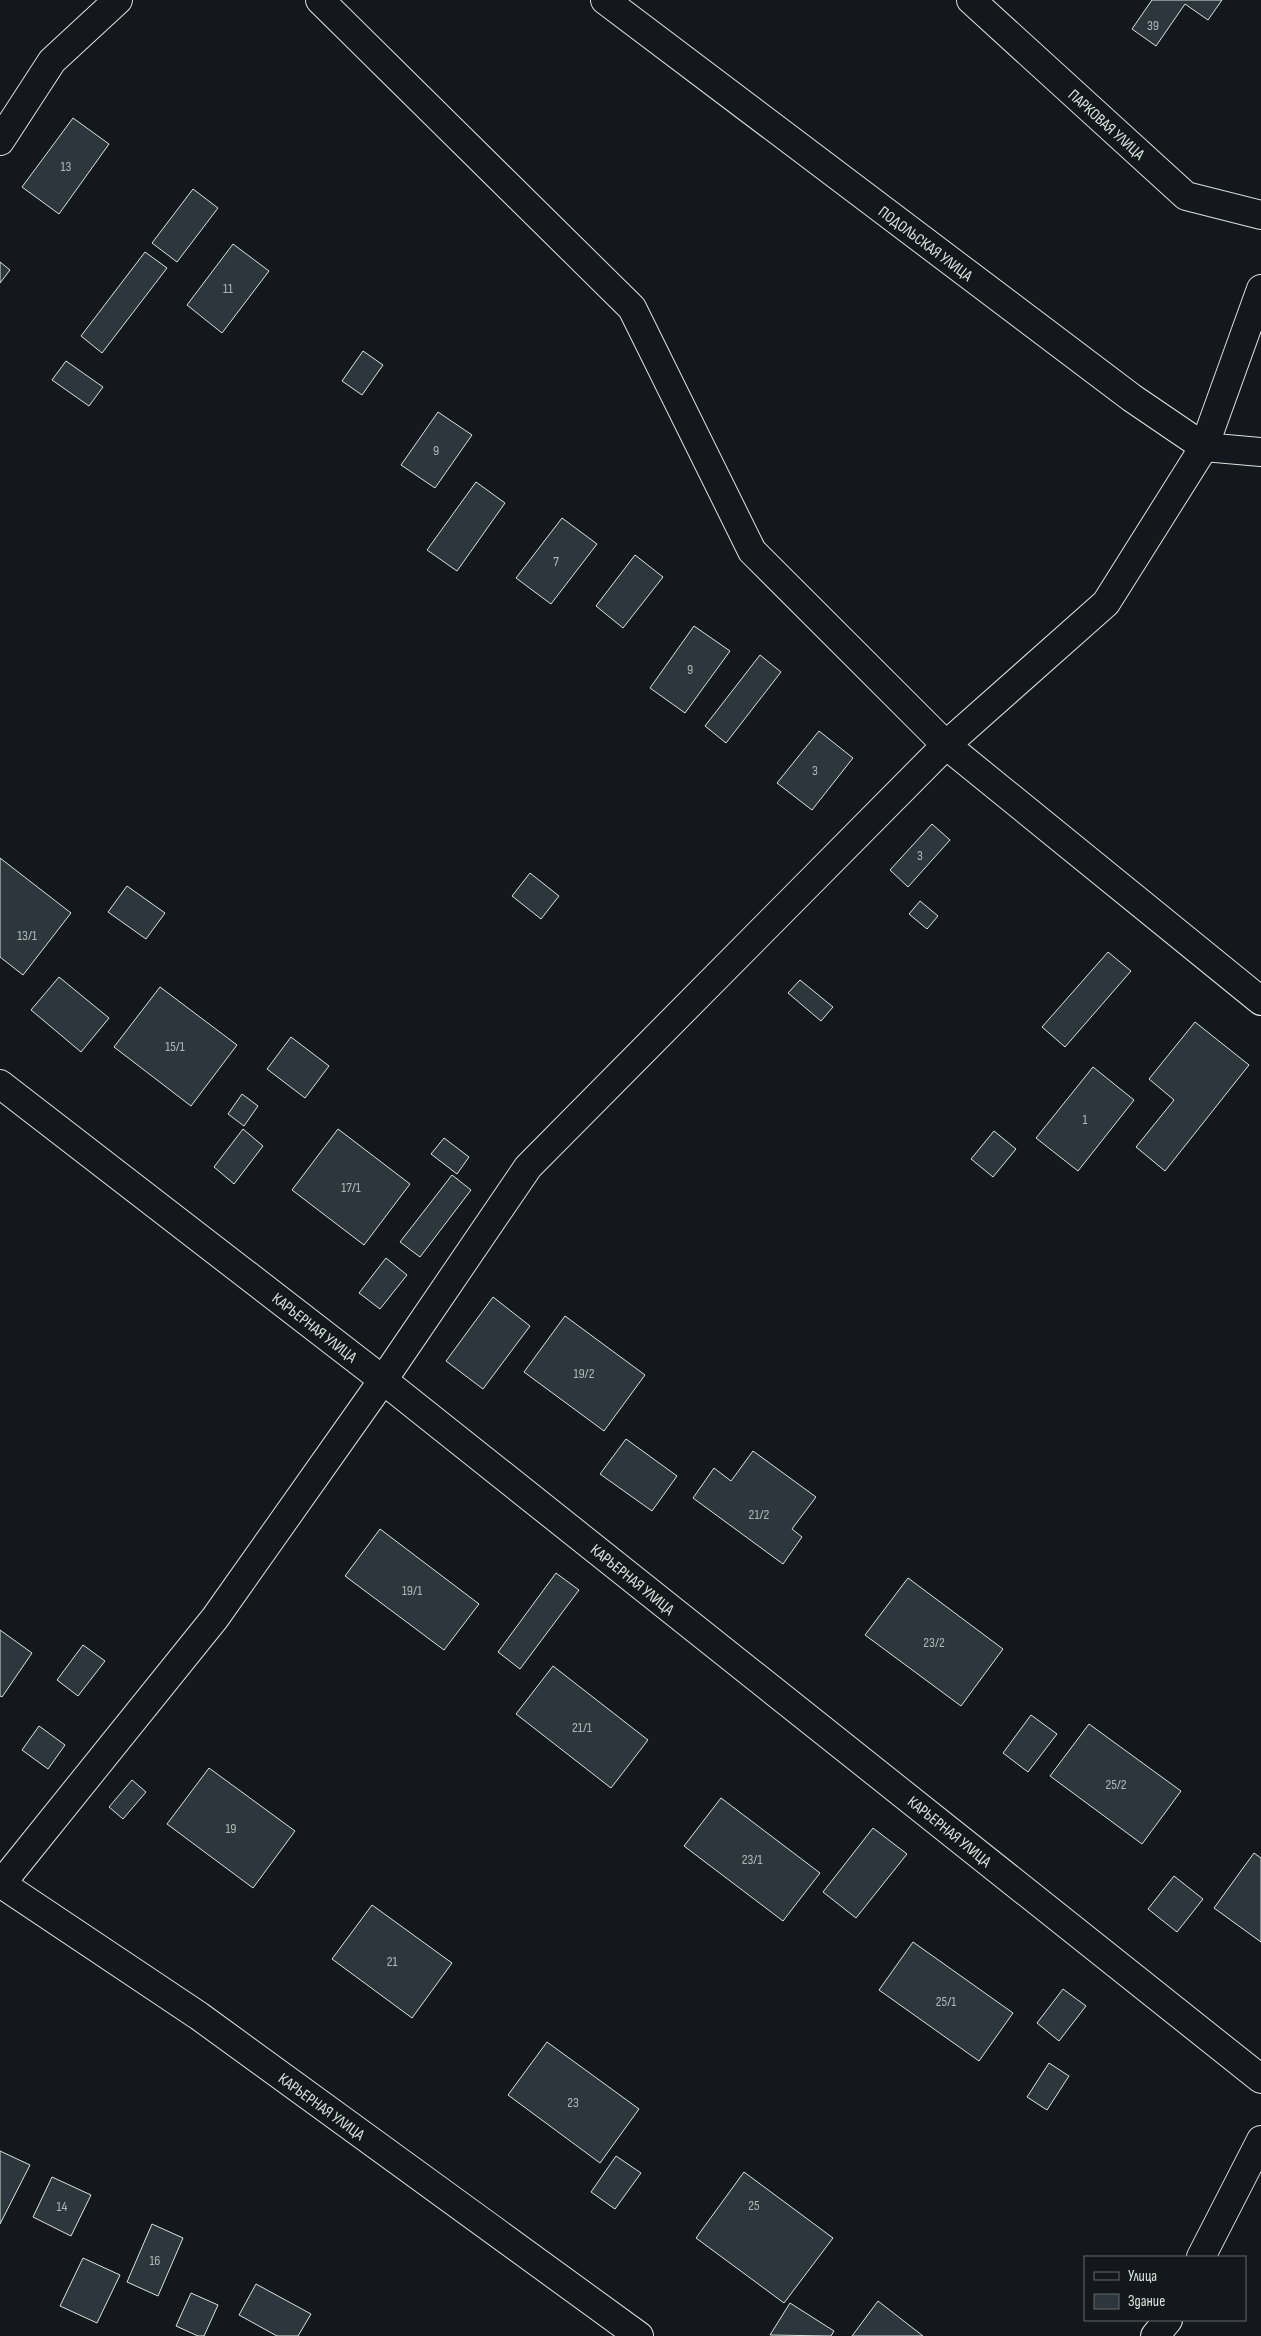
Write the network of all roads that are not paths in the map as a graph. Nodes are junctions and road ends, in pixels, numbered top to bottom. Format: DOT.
graph roads {
  1 [pos="118,0"];
  2 [pos="320,0"];
  3 [pos="605,0"];
  4 [pos="971,0"];
  5 [pos="0,141"];
  6 [pos="1261,215"];
  7 [pos="1261,289"];
  8 [pos="1204,447"];
  9 [pos="1261,452"];
  10 [pos="946,745"];
  11 [pos="1261,1001"];
  12 [pos="0,1084"];
  13 [pos="384,1380"];
  14 [pos="1,1883"];
  15 [pos="1261,2079"];
  16 [pos="1261,2140"];
  17 [pos="1202,2256"];
  18 [pos="1167,2321"];
  19 [pos="639,2336"];
  20 [pos="1155,2336"];
  1 -- 5 [label="street"];
  2 -- 10 [label="street"];
  3 -- 8 [label="street, ПОДОЛЬСКАЯ УЛИЦА"];
  4 -- 6 [label="street, ПАРКОВАЯ УЛИЦА"];
  7 -- 8 [label="street"];
  8 -- 9 [label="street, ПОДОЛЬСКАЯ УЛИЦА"];
  8 -- 10 [label="street"];
  10 -- 11 [label="street"];
  10 -- 13 [label="street"];
  12 -- 13 [label="street, КАРЬЕРНАЯ УЛИЦА"];
  13 -- 14 [label="street"];
  13 -- 15 [label="street, КАРЬЕРНАЯ УЛИЦА"];
  14 -- 19 [label="street, КАРЬЕРНАЯ УЛИЦА"];
  16 -- 17 [label="street"];
  18 -- 20 [label="street"];
}
